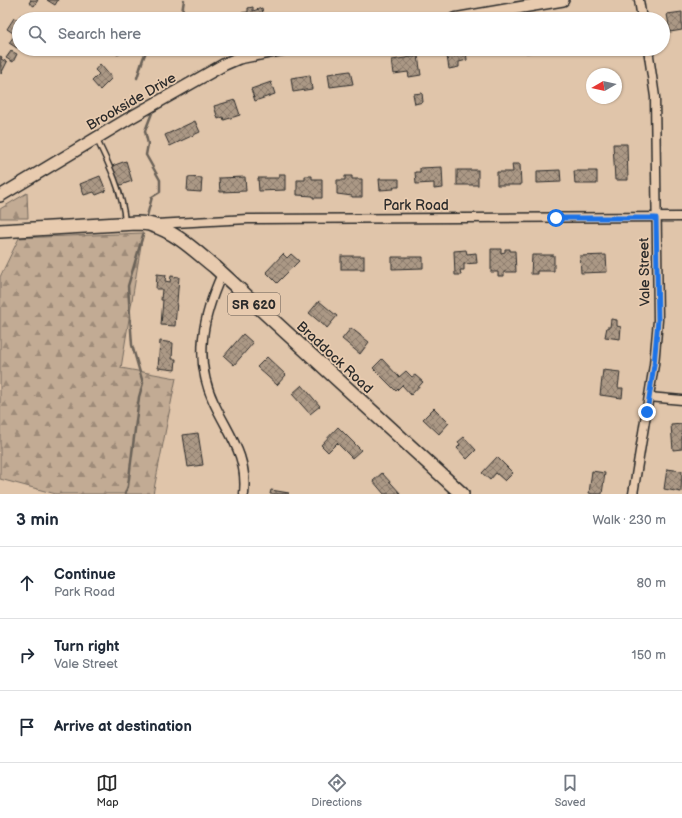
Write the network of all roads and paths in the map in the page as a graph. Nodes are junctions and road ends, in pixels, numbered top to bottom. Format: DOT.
graph roads {
  1 [pos="563,0"];
  2 [pos="639,0"];
  3 [pos="494,12"];
  4 [pos="641,12"];
  5 [pos="249,56"];
  6 [pos="649,56"];
  7 [pos="96,138"];
  8 [pos="0,196"];
  9 [pos="682,217"];
  10 [pos="656,218"];
  11 [pos="125,223"];
  12 [pos="151,224"];
  13 [pos="0,231"];
  14 [pos="222,274"];
  15 [pos="649,397"];
  16 [pos="682,400"];
  17 [pos="244,494"];
  18 [pos="462,494"];
  19 [pos="633,494"];
  1 -- 3 [label="street"];
  2 -- 4 [label="street"];
  5 -- 7 [label="street, Brookside Drive"];
  6 -- 10 [label="street, Vale Street"];
  7 -- 8 [label="street, Brookside Drive"];
  7 -- 11 [label="lane"];
  9 -- 10 [label="street, Park Road"];
  10 -- 12 [label="street, Park Road"];
  10 -- 15 [label="street, Vale Street"];
  11 -- 12 [label="main road, Braddock Road / SR 620"];
  11 -- 13 [label="main road, Braddock Road / SR 620"];
  12 -- 14 [label="main road, Braddock Road / SR 620"];
  14 -- 17 [label="street"];
  14 -- 18 [label="main road, Braddock Road / SR 620"];
  15 -- 16 [label="street"];
  15 -- 19 [label="street, Vale Street"];
}
